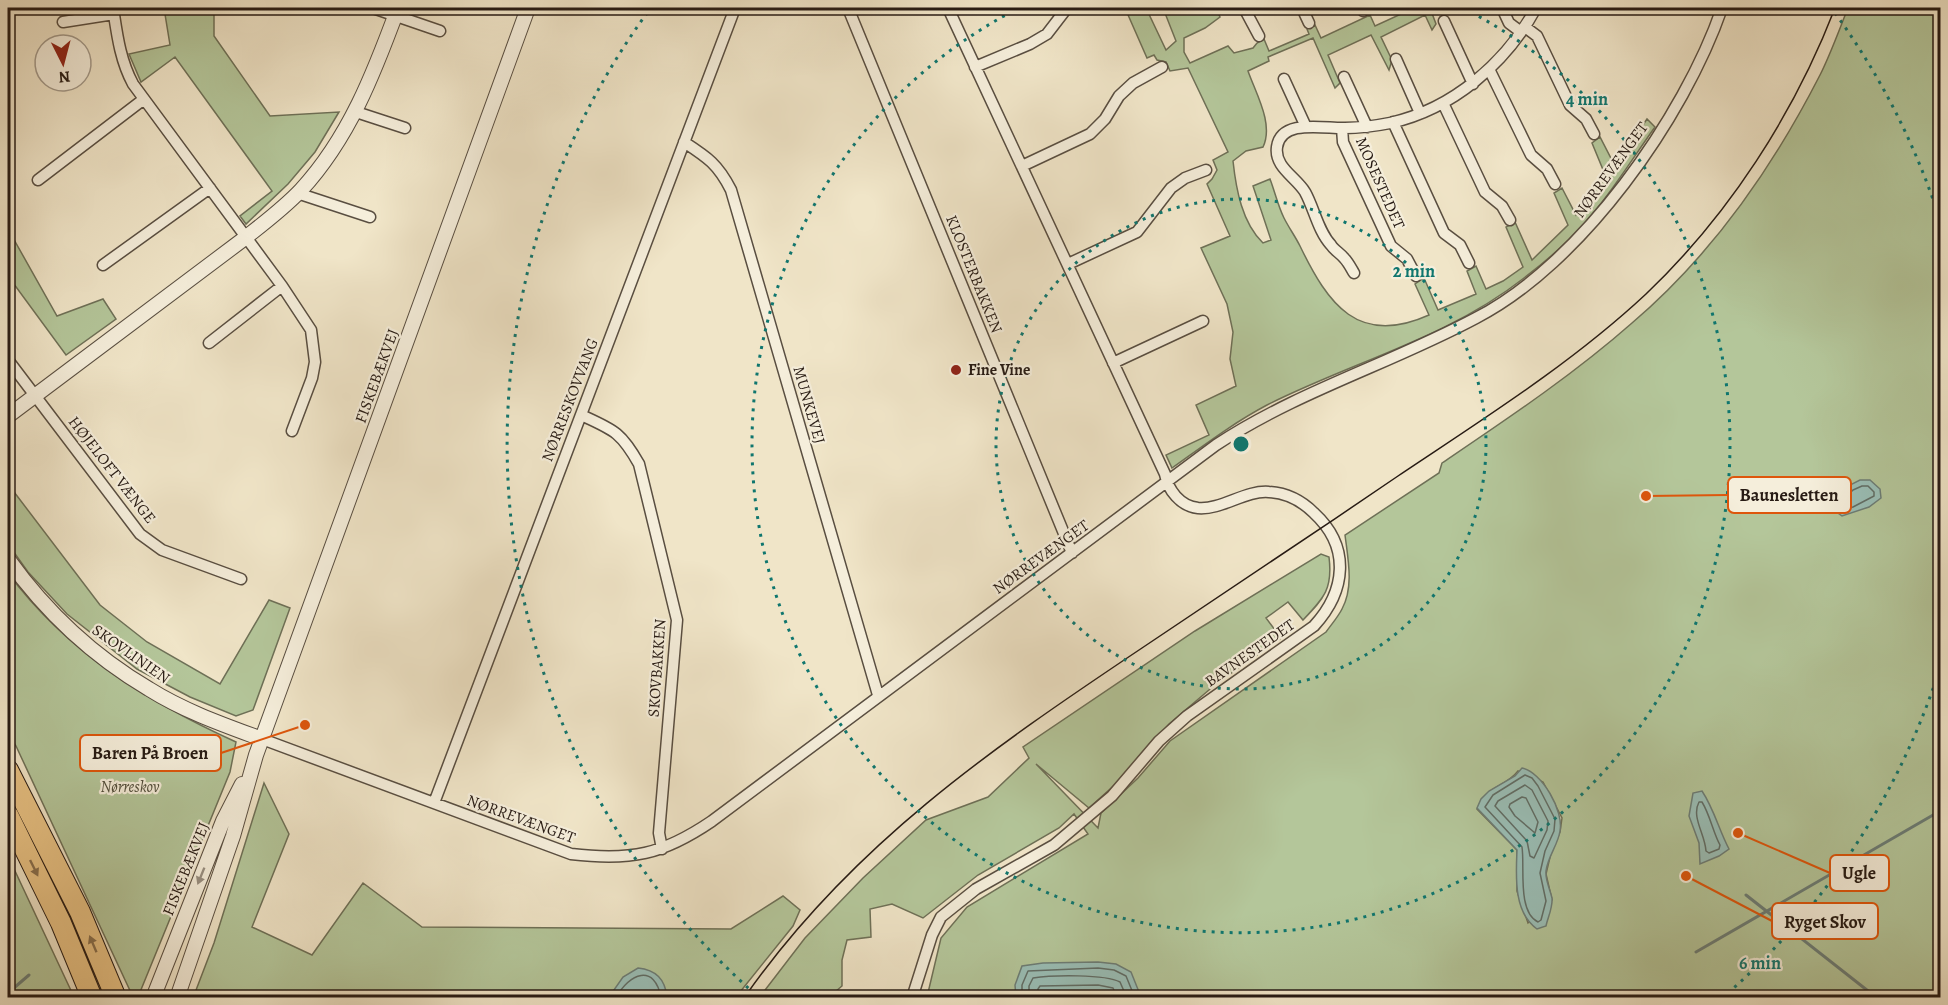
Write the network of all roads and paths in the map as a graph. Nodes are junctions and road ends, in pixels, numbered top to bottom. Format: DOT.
graph roads {
  1 [pos="373,8"];
  2 [pos="528,8"];
  3 [pos="735,8"];
  4 [pos="848,8"];
  5 [pos="948,8"];
  6 [pos="1066,8"];
  7 [pos="1244,8"];
  8 [pos="1302,8"];
  9 [pos="1502,8"];
  10 [pos="1536,8"];
  11 [pos="1722,8"];
  12 [pos="113,11"];
  13 [pos="396,12"];
  14 [pos="1444,21"];
  15 [pos="63,22"];
  16 [pos="1309,23"];
  17 [pos="1523,30"];
  18 [pos="440,32"];
  19 [pos="1259,36"];
  20 [pos="1396,58"];
  21 [pos="1162,66"];
  22 [pos="975,67"];
  23 [pos="1489,69"];
  24 [pos="1344,76"];
  25 [pos="1284,79"];
  26 [pos="1473,84"];
  27 [pos="144,99"];
  28 [pos="1443,104"];
  29 [pos="356,112"];
  30 [pos="1420,113"];
  31 [pos="1393,122"];
  32 [pos="1306,127"];
  33 [pos="1366,127"];
  34 [pos="405,128"];
  35 [pos="1342,128"];
  36 [pos="1594,134"];
  37 [pos="684,142"];
  38 [pos="1022,166"];
  39 [pos="1206,170"];
  40 [pos="38,180"];
  41 [pos="1555,184"];
  42 [pos="210,188"];
  43 [pos="297,193"];
  44 [pos="370,217"];
  45 [pos="1510,220"];
  46 [pos="245,238"];
  47 [pos="1469,263"];
  48 [pos="1068,264"];
  49 [pos="103,265"];
  50 [pos="1354,273"];
  51 [pos="1416,276"];
  52 [pos="282,286"];
  53 [pos="1203,321"];
  54 [pos="209,343"];
  55 [pos="8,360"];
  56 [pos="1113,363"];
  57 [pos="34,396"];
  58 [pos="581,415"];
  59 [pos="8,416"];
  60 [pos="292,431"];
  61 [pos="1167,482"];
  62 [pos="1072,553"];
  63 [pos="8,559"];
  64 [pos="241,579"];
  65 [pos="878,695"];
  66 [pos="262,739"];
  67 [pos="256,755"];
  68 [pos="8,770"];
  69 [pos="434,803"];
  70 [pos="8,815"];
  71 [pos="662,849"];
  72 [pos="92,998"];
  73 [pos="116,998"];
  74 [pos="153,998"];
  75 [pos="177,998"];
  76 [pos="912,998"];
  1 -- 13 [label="street"];
  2 -- 66 [label="street, FISKEBÆKVEJ"];
  3 -- 37 [label="street, NØRRESKOVVANG"];
  4 -- 62 [label="street, KLOSTERBAKKEN"];
  5 -- 22 [label="street, BAVNESTEDET"];
  6 -- 22 [label="street"];
  7 -- 19 [label="street"];
  8 -- 16 [label="street"];
  9 -- 17 [label="street"];
  10 -- 17 [label="street, MOSESTEDET"];
  11 -- 61 [label="street, NØRREVÆNGET"];
  12 -- 15 [label="street"];
  12 -- 27 [label="street"];
  13 -- 18 [label="street"];
  13 -- 29 [label="street"];
  14 -- 26 [label="street"];
  17 -- 23 [label="street, MOSESTEDET"];
  17 -- 36 [label="street"];
  20 -- 30 [label="street"];
  21 -- 38 [label="street"];
  22 -- 38 [label="street, BAVNESTEDET"];
  23 -- 26 [label="street, MOSESTEDET"];
  23 -- 41 [label="street"];
  24 -- 33 [label="street, MOSESTEDET"];
  25 -- 32 [label="street"];
  26 -- 28 [label="street, MOSESTEDET"];
  27 -- 40 [label="street"];
  27 -- 42 [label="street"];
  28 -- 30 [label="street, MOSESTEDET"];
  28 -- 45 [label="street"];
  29 -- 34 [label="street"];
  29 -- 43 [label="street"];
  30 -- 31 [label="street, MOSESTEDET"];
  31 -- 33 [label="street, MOSESTEDET"];
  31 -- 47 [label="street"];
  32 -- 35 [label="street, MOSESTEDET"];
  32 -- 50 [label="street, MOSESTEDET"];
  33 -- 35 [label="street, MOSESTEDET"];
  35 -- 51 [label="street, MOSESTEDET"];
  37 -- 58 [label="street, NØRRESKOVVANG"];
  37 -- 65 [label="street, MUNKEVEJ"];
  38 -- 48 [label="street, BAVNESTEDET"];
  39 -- 48 [label="street"];
  42 -- 46 [label="street"];
  42 -- 49 [label="street"];
  43 -- 44 [label="street"];
  43 -- 46 [label="street"];
  46 -- 52 [label="street"];
  46 -- 57 [label="street"];
  48 -- 56 [label="street, BAVNESTEDET"];
  52 -- 54 [label="street"];
  52 -- 60 [label="street"];
  53 -- 56 [label="street"];
  55 -- 57 [label="street, HØJELOFT VÆNGE"];
  56 -- 61 [label="street, BAVNESTEDET"];
  57 -- 59 [label="street"];
  57 -- 64 [label="street, HØJELOFT VÆNGE"];
  58 -- 69 [label="street, NØRRESKOVVANG"];
  58 -- 71 [label="street, SKOVBAKKEN"];
  61 -- 62 [label="street, NØRREVÆNGET"];
  61 -- 76 [label="street, BAVNESTEDET"];
  62 -- 65 [label="street, NØRREVÆNGET"];
  63 -- 66 [label="street, SKOVLINIEN"];
  65 -- 71 [label="street, NØRREVÆNGET"];
  66 -- 67 [label="street, FISKEBÆKVEJ"];
  66 -- 69 [label="street, NØRREVÆNGET"];
  67 -- 74 [label="street, FISKEBÆKVEJ, one-way"];
  67 -- 75 [label="street, FISKEBÆKVEJ"];
  73 -- 68 [label="highway, one-way"];
  69 -- 71 [label="street, NØRREVÆNGET"];
  70 -- 72 [label="highway, one-way"];
}
